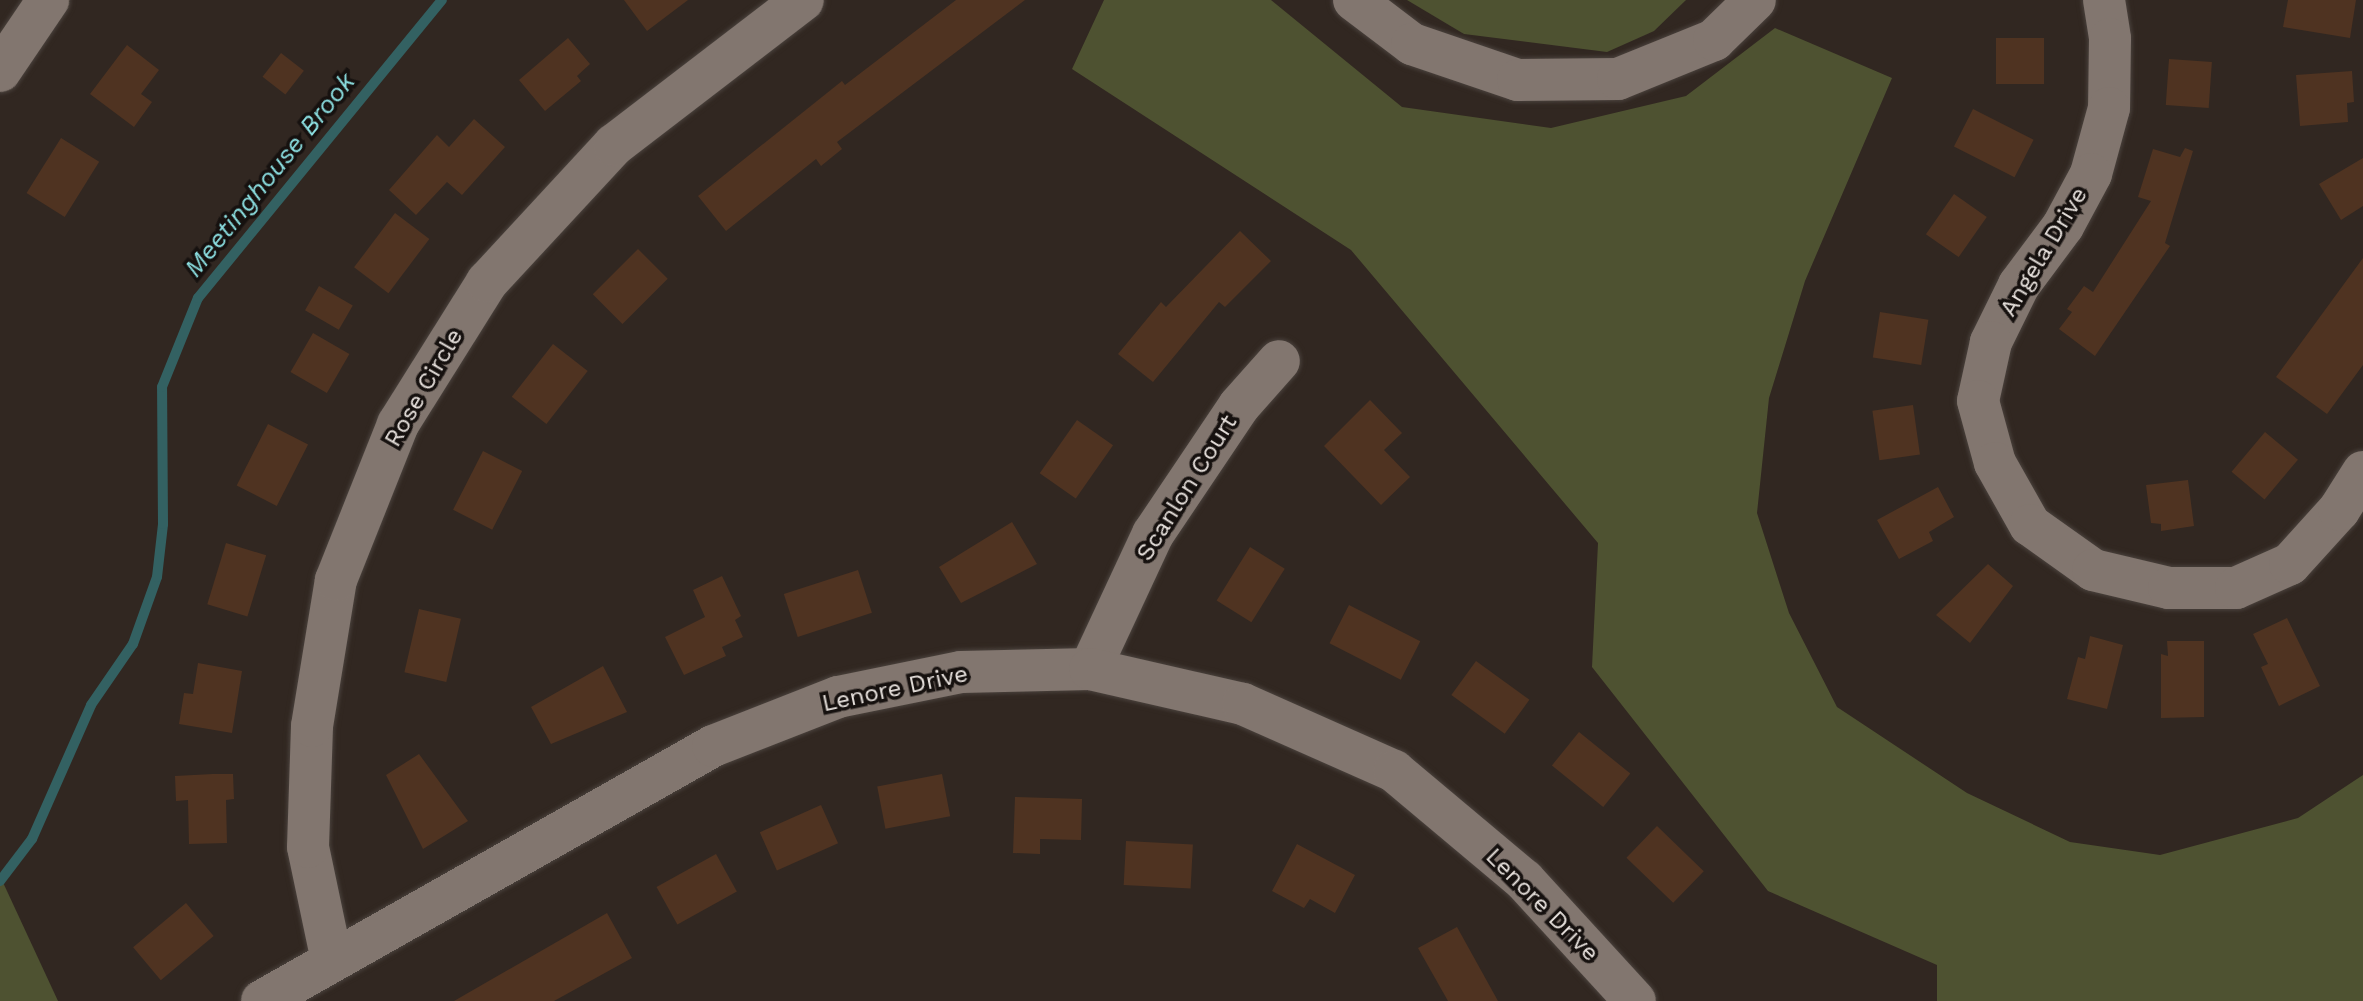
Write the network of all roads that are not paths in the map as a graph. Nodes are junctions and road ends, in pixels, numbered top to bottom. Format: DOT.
graph roads {
  1 [pos="48,0"];
  2 [pos="803,0"];
  3 [pos="1354,0"];
  4 [pos="1755,0"];
  5 [pos="2104,0"];
  6 [pos="0,71"];
  7 [pos="1279,361"];
  8 [pos="2363,472"];
  9 [pos="1090,669"];
  10 [pos="332,961"];
  11 [pos="262,1001"];
  12 [pos="1635,1001"];
  1 -- 6 [label="street"];
  2 -- 10 [label="street, Rose Circle"];
  3 -- 4 [label="street"];
  5 -- 8 [label="street, Angela Drive"];
  7 -- 9 [label="street, Scanlon Court"];
  9 -- 10 [label="street, Lenore Drive"];
  9 -- 12 [label="street, Lenore Drive"];
  10 -- 11 [label="street, Lenore Drive"];
}
